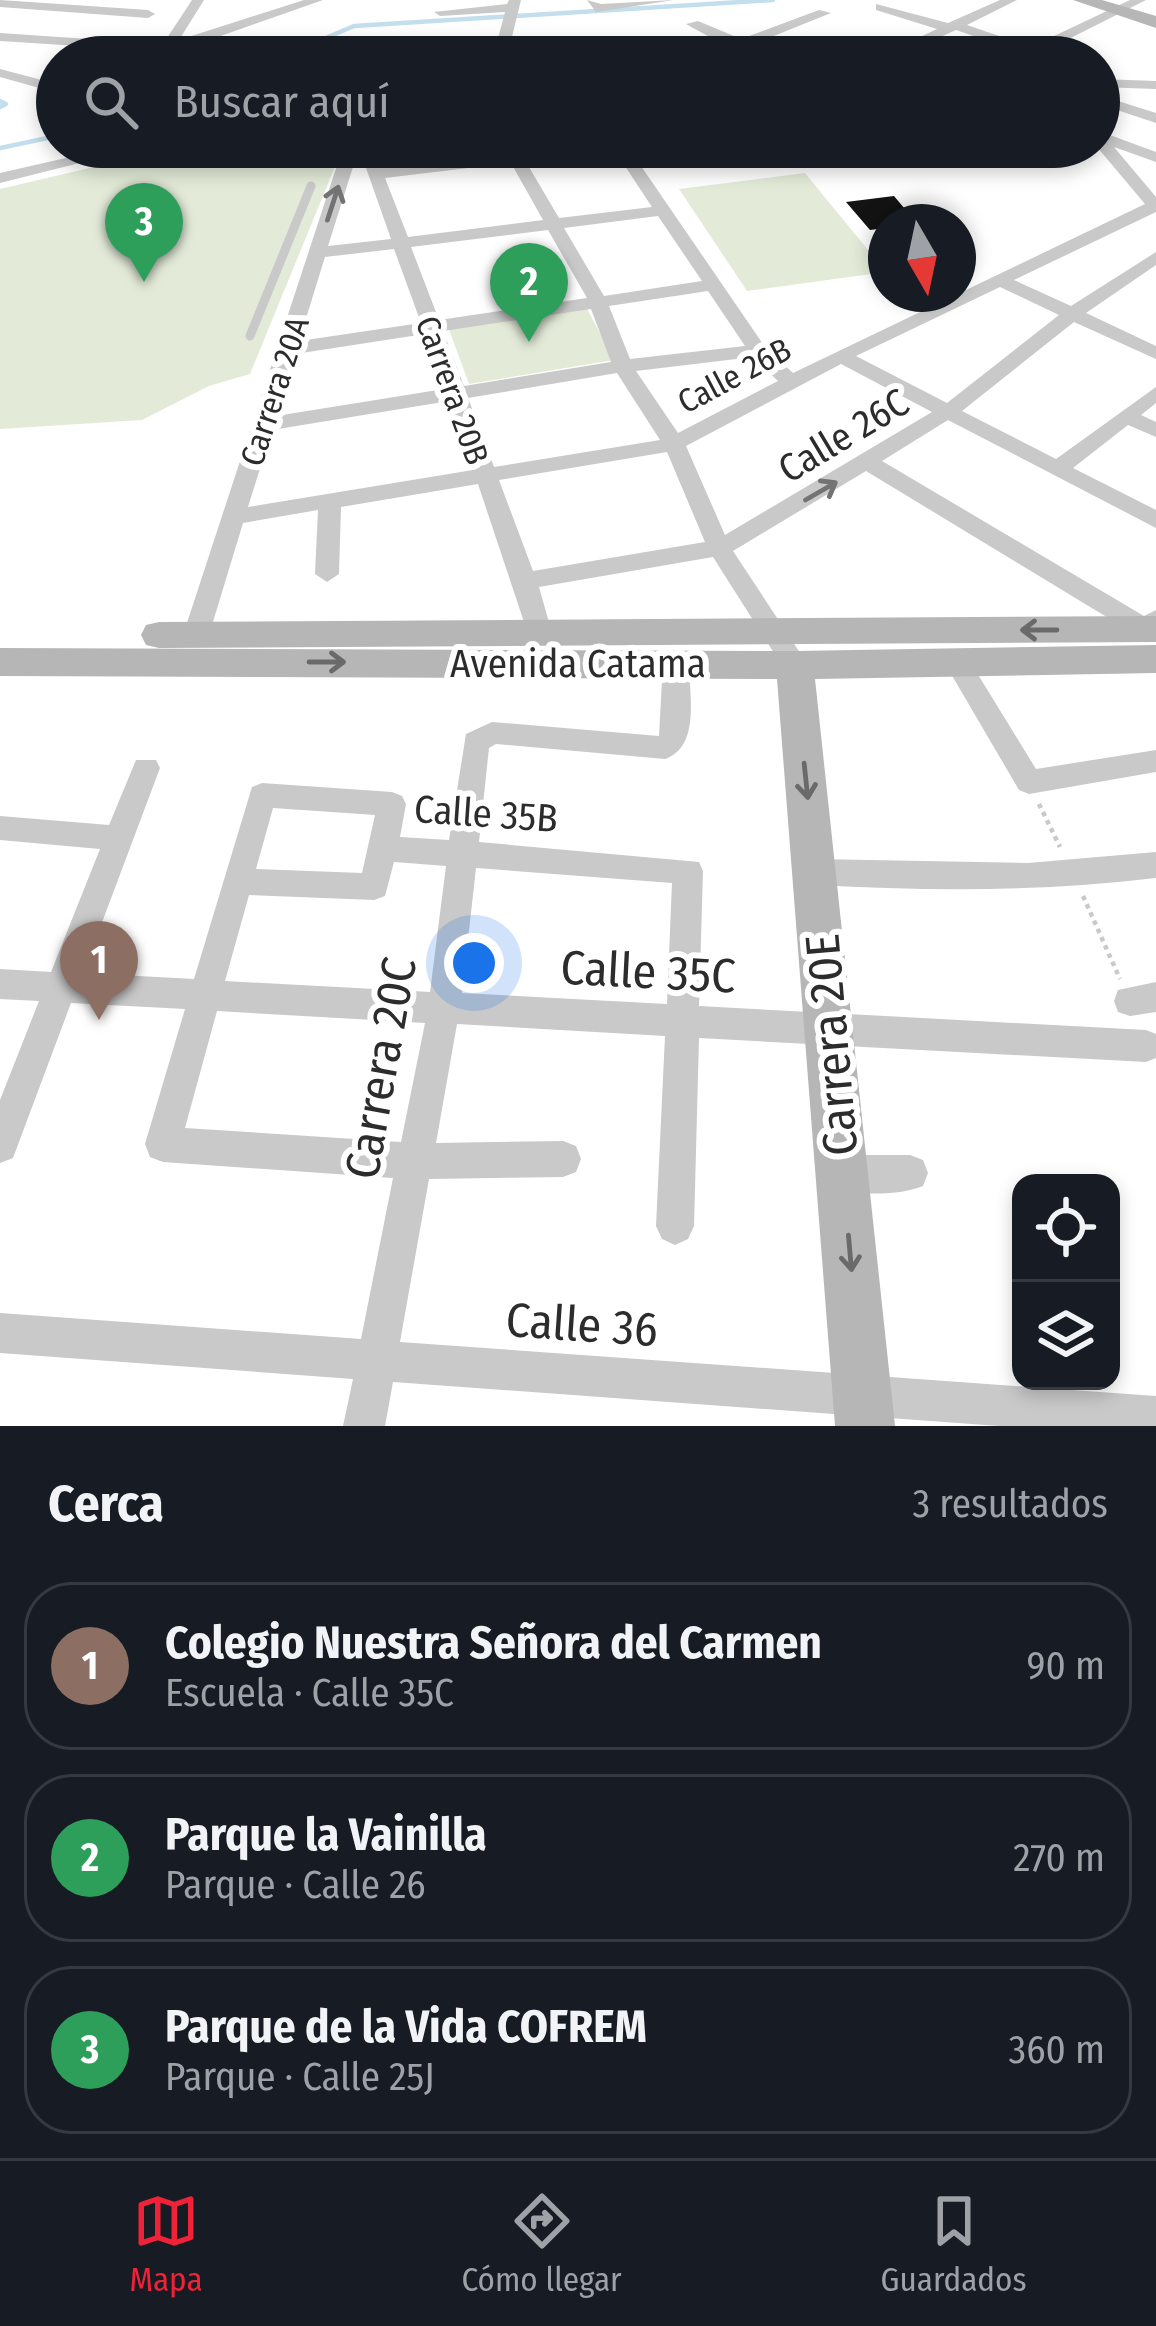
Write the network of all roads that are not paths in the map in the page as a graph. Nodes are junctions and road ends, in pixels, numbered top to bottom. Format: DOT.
graph roads {
  1 [pos="198,0"];
  2 [pos="317,0"];
  3 [pos="1010,0"];
  4 [pos="1082,0"];
  5 [pos="1140,0"];
  6 [pos="10,2"];
  7 [pos="666,2"];
  8 [pos="593,3"];
  9 [pos="881,7"];
  10 [pos="513,10"];
  11 [pos="1119,11"];
  12 [pos="440,12"];
  13 [pos="824,13"];
  14 [pos="148,14"];
  15 [pos="1156,22"];
  16 [pos="692,24"];
  17 [pos="953,27"];
  18 [pos="174,36"];
  19 [pos="211,36"];
  20 [pos="721,36"];
  21 [pos="762,36"];
  22 [pos="933,36"];
  23 [pos="978,36"];
  24 [pos="1066,36"];
  25 [pos="0,37"];
  26 [pos="36,40"];
  27 [pos="1156,64"];
  28 [pos="0,73"];
  29 [pos="36,83"];
  30 [pos="1120,84"];
  31 [pos="1124,84"];
  32 [pos="1156,85"];
  33 [pos="1120,106"];
  34 [pos="1156,118"];
  35 [pos="1120,145"];
  36 [pos="1156,157"];
  37 [pos="1120,165"];
  38 [pos="44,168"];
  39 [pos="344,168"];
  40 [pos="374,168"];
  41 [pos="413,168"];
  42 [pos="522,168"];
  43 [pos="632,168"];
  44 [pos="376,174"];
  45 [pos="0,178"];
  46 [pos="311,186"];
  47 [pos="1152,207"];
  48 [pos="664,210"];
  49 [pos="552,225"];
  50 [pos="400,242"];
  51 [pos="289,247"];
  52 [pos="319,247"];
  53 [pos="1156,257"];
  54 [pos="997,279"];
  55 [pos="714,285"];
  56 [pos="596,300"];
  57 [pos="1072,314"];
  58 [pos="430,326"];
  59 [pos="250,336"];
  60 [pos="287,349"];
  61 [pos="758,351"];
  62 [pos="1156,352"];
  63 [pos="841,356"];
  64 [pos="623,366"];
  65 [pos="791,382"];
  66 [pos="1156,393"];
  67 [pos="454,394"];
  68 [pos="949,411"];
  69 [pos="1127,416"];
  70 [pos="263,425"];
  71 [pos="1156,430"];
  72 [pos="674,444"];
  73 [pos="869,463"];
  74 [pos="1059,468"];
  75 [pos="483,476"];
  76 [pos="330,501"];
  77 [pos="233,517"];
  78 [pos="1156,520"];
  79 [pos="719,548"];
  80 [pos="327,574"];
  81 [pos="525,581"];
  82 [pos="539,633"];
  83 [pos="196,635"];
  84 [pos="0,636"];
  85 [pos="1154,644"];
  86 [pos="783,648"];
  87 [pos="0,662"];
  88 [pos="676,662"];
  89 [pos="957,662"];
  90 [pos="1156,761"];
  91 [pos="146,769"];
  92 [pos="0,828"];
  93 [pos="119,838"];
  94 [pos="382,848"];
  95 [pos="460,853"];
  96 [pos="1156,865"];
  97 [pos="815,872"];
  98 [pos="238,881"];
  99 [pos="0,984"];
  100 [pos="62,987"];
  101 [pos="206,994"];
  102 [pos="444,1008"];
  103 [pos="686,1021"];
  104 [pos="830,1029"];
  105 [pos="1147,1046"];
  106 [pos="0,1143"];
  107 [pos="562,1159"];
  108 [pos="413,1161"];
  109 [pos="842,1173"];
  110 [pos="910,1173"];
  111 [pos="675,1226"];
  112 [pos="0,1333"];
  113 [pos="376,1360"];
  114 [pos="864,1411"];
  115 [pos="1156,1417"];
  116 [pos="364,1426"];
  1 -- 18 [label="street"];
  2 -- 19 [label="street"];
  3 -- 17 [label="street"];
  4 -- 11 [label="main road"];
  5 -- 11 [label="street"];
  6 -- 14 [label="street"];
  7 -- 8 [label="street"];
  9 -- 17 [label="street"];
  10 -- 12 [label="street"];
  11 -- 15 [label="main road"];
  11 -- 24 [label="street"];
  13 -- 21 [label="street"];
  16 -- 20 [label="street"];
  17 -- 22 [label="street"];
  17 -- 23 [label="street"];
  25 -- 26 [label="street"];
  27 -- 31 [label="street"];
  28 -- 29 [label="street"];
  30 -- 31 [label="street"];
  31 -- 32 [label="street"];
  33 -- 34 [label="street"];
  35 -- 36 [label="street"];
  37 -- 47 [label="street"];
  38 -- 45 [label="street"];
  52 -- 39 [label="street, Carrera 20A, one-way"];
  40 -- 44 [label="street, Carrera 20B"];
  41 -- 44 [label="street"];
  42 -- 49 [label="street"];
  43 -- 48 [label="street"];
  44 -- 50 [label="street, Carrera 20B"];
  46 -- 51 [label="lane"];
  47 -- 54 [label="street, Calle 26B"];
  48 -- 49 [label="street"];
  48 -- 55 [label="street"];
  49 -- 50 [label="street"];
  49 -- 56 [label="street"];
  50 -- 52 [label="street"];
  50 -- 58 [label="street, Carrera 20B"];
  51 -- 52 [label="lane"];
  51 -- 59 [label="lane"];
  52 -- 60 [label="street, Carrera 20A"];
  53 -- 57 [label="street, Calle 26C"];
  54 -- 57 [label="street"];
  54 -- 63 [label="street, Calle 26B"];
  55 -- 56 [label="street"];
  55 -- 61 [label="street"];
  56 -- 58 [label="street"];
  56 -- 64 [label="street"];
  57 -- 62 [label="street"];
  57 -- 68 [label="street, Calle 26C"];
  58 -- 60 [label="street"];
  58 -- 67 [label="street, Carrera 20B"];
  60 -- 70 [label="street, Carrera 20A"];
  61 -- 64 [label="street"];
  61 -- 65 [label="street"];
  63 -- 65 [label="street, Calle 26B"];
  63 -- 68 [label="street"];
  64 -- 67 [label="street"];
  64 -- 72 [label="street"];
  65 -- 72 [label="street, Calle 26B"];
  66 -- 69 [label="street"];
  67 -- 70 [label="street"];
  67 -- 75 [label="street, Carrera 20B"];
  68 -- 73 [label="street, Calle 26C"];
  68 -- 74 [label="street"];
  69 -- 71 [label="street"];
  69 -- 74 [label="street"];
  70 -- 77 [label="street, Carrera 20A"];
  72 -- 75 [label="street, Calle 26B"];
  72 -- 79 [label="street"];
  79 -- 73 [label="street, Calle 26C, one-way"];
  73 -- 85 [label="street"];
  74 -- 78 [label="street"];
  75 -- 76 [label="street, Calle 26B"];
  75 -- 81 [label="street, Carrera 20B"];
  76 -- 77 [label="street, Calle 26B"];
  76 -- 80 [label="street"];
  77 -- 83 [label="street, Carrera 20A"];
  79 -- 81 [label="street, Calle 26C"];
  79 -- 86 [label="street"];
  81 -- 82 [label="street, Carrera 20B"];
  82 -- 83 [label="main road, Avenida Catama"];
  82 -- 86 [label="main road, Avenida Catama"];
  83 -- 84 [label="main road, Avenida Catama"];
  85 -- 86 [label="main road, Avenida Catama, one-way"];
  85 -- 89 [label="main road, Avenida Catama"];
  86 -- 88 [label="main road, Avenida Catama"];
  86 -- 89 [label="main road, Avenida Catama"];
  86 -- 97 [label="main road, Carrera 20E, one-way"];
  87 -- 88 [label="main road, Avenida Catama, one-way"];
  88 -- 95 [label="street, Carrera 20C"];
  89 -- 90 [label="street"];
  91 -- 93 [label="street"];
  92 -- 93 [label="street"];
  93 -- 100 [label="street"];
  94 -- 95 [label="street, Calle 35B"];
  94 -- 98 [label="street, Calle 35B"];
  94 -- 98 [label="street"];
  95 -- 102 [label="street, Carrera 20C"];
  95 -- 103 [label="street, Calle 35B"];
  96 -- 97 [label="street"];
  97 -- 104 [label="main road, Carrera 20E"];
  98 -- 101 [label="street"];
  99 -- 100 [label="street, Calle 35C"];
  100 -- 101 [label="street, Calle 35C"];
  100 -- 106 [label="street"];
  101 -- 102 [label="street, Calle 35C"];
  101 -- 108 [label="street"];
  102 -- 103 [label="street, Calle 35C"];
  102 -- 108 [label="street, Carrera 20C"];
  103 -- 104 [label="street, Calle 35C"];
  103 -- 111 [label="street"];
  104 -- 105 [label="street, Calle 35C"];
  104 -- 109 [label="main road, Carrera 20E"];
  107 -- 108 [label="street"];
  108 -- 113 [label="street, Carrera 20C"];
  109 -- 110 [label="street"];
  109 -- 114 [label="main road, Carrera 20E, one-way"];
  112 -- 113 [label="street, Calle 36"];
  113 -- 114 [label="street, Calle 36"];
  113 -- 116 [label="street, Carrera 20C"];
  114 -- 115 [label="street, Calle 36"];
}
